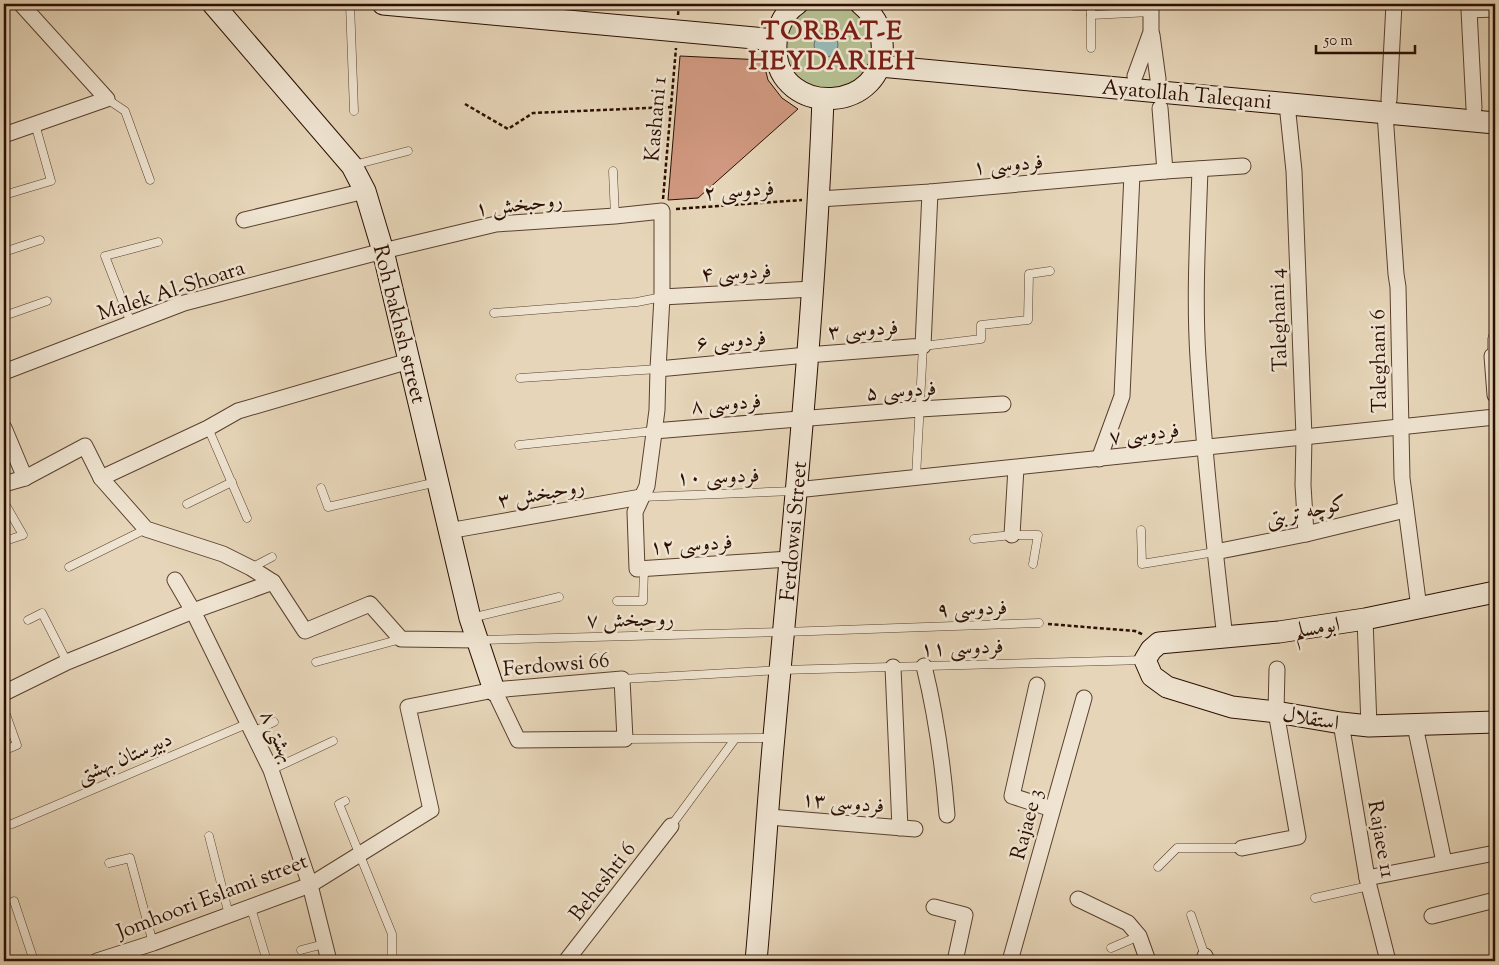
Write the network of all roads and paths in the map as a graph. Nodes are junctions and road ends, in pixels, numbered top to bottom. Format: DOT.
graph roads {
  1 [pos="21,4"];
  2 [pos="213,4"];
  3 [pos="350,4"];
  4 [pos="384,4"];
  5 [pos="861,4"];
  6 [pos="1394,4"];
  7 [pos="789,5"];
  8 [pos="1091,5"];
  9 [pos="1074,6"];
  10 [pos="1151,8"];
  11 [pos="1495,9"];
  12 [pos="1091,15"];
  13 [pos="677,30"];
  14 [pos="1151,32"];
  15 [pos="751,36"];
  16 [pos="776,40"];
  17 [pos="1090,48"];
  18 [pos="881,59"];
  19 [pos="1135,76"];
  20 [pos="1158,93"];
  21 [pos="107,99"];
  22 [pos="823,99"];
  23 [pos="465,104"];
  24 [pos="1287,104"];
  25 [pos="671,107"];
  26 [pos="1387,107"];
  27 [pos="1474,108"];
  28 [pos="1495,110"];
  29 [pos="354,111"];
  30 [pos="1495,123"];
  31 [pos="35,124"];
  32 [pos="4,135"];
  33 [pos="408,151"];
  34 [pos="352,166"];
  35 [pos="1242,166"];
  36 [pos="1200,168"];
  37 [pos="1165,171"];
  38 [pos="613,172"];
  39 [pos="1132,174"];
  40 [pos="150,180"];
  41 [pos="365,191"];
  42 [pos="930,192"];
  43 [pos="4,195"];
  44 [pos="819,199"];
  45 [pos="662,210"];
  46 [pos="616,216"];
  47 [pos="244,220"];
  48 [pos="40,240"];
  49 [pos="158,242"];
  50 [pos="383,251"];
  51 [pos="4,252"];
  52 [pos="1050,272"];
  53 [pos="812,289"];
  54 [pos="662,297"];
  55 [pos="48,302"];
  56 [pos="494,313"];
  57 [pos="4,316"];
  58 [pos="132,323"];
  59 [pos="1495,330"];
  60 [pos="923,346"];
  61 [pos="807,355"];
  62 [pos="1492,356"];
  63 [pos="409,360"];
  64 [pos="5,367"];
  65 [pos="658,368"];
  66 [pos="520,378"];
  67 [pos="1495,395"];
  68 [pos="1003,404"];
  69 [pos="920,409"];
  70 [pos="1495,417"];
  71 [pos="802,418"];
  72 [pos="1400,427"];
  73 [pos="4,428"];
  74 [pos="208,428"];
  75 [pos="654,431"];
  76 [pos="1304,437"];
  77 [pos="519,445"];
  78 [pos="1206,448"];
  79 [pos="1099,459"];
  80 [pos="1016,468"];
  81 [pos="916,477"];
  82 [pos="25,478"];
  83 [pos="101,478"];
  84 [pos="232,482"];
  85 [pos="439,482"];
  86 [pos="4,484"];
  87 [pos="321,488"];
  88 [pos="796,490"];
  89 [pos="641,497"];
  90 [pos="4,502"];
  91 [pos="187,504"];
  92 [pos="1405,510"];
  93 [pos="247,518"];
  94 [pos="146,529"];
  95 [pos="1141,530"];
  96 [pos="448,531"];
  97 [pos="1306,534"];
  98 [pos="1012,535"];
  99 [pos="11,539"];
  100 [pos="974,539"];
  101 [pos="1215,552"];
  102 [pos="272,557"];
  103 [pos="790,559"];
  104 [pos="1033,564"];
  105 [pos="69,568"];
  106 [pos="252,568"];
  107 [pos="644,569"];
  108 [pos="175,580"];
  109 [pos="273,582"];
  110 [pos="1495,592"];
  111 [pos="560,597"];
  112 [pos="617,601"];
  113 [pos="1419,608"];
  114 [pos="193,611"];
  115 [pos="470,618"];
  116 [pos="1365,619"];
  117 [pos="28,620"];
  118 [pos="1039,623"];
  119 [pos="784,632"];
  120 [pos="1225,638"];
  121 [pos="401,639"];
  122 [pos="477,640"];
  123 [pos="1158,643"];
  124 [pos="1145,660"];
  125 [pos="67,662"];
  126 [pos="316,662"];
  127 [pos="924,666"];
  128 [pos="893,667"];
  129 [pos="1277,669"];
  130 [pos="780,670"];
  131 [pos="622,679"];
  132 [pos="1037,685"];
  133 [pos="494,690"];
  134 [pos="4,693"];
  135 [pos="1084,698"];
  136 [pos="4,709"];
  137 [pos="1276,712"];
  138 [pos="274,722"];
  139 [pos="1495,722"];
  140 [pos="1341,723"];
  141 [pos="1369,726"];
  142 [pos="1415,726"];
  143 [pos="251,727"];
  144 [pos="774,738"];
  145 [pos="625,739"];
  146 [pos="735,739"];
  147 [pos="333,741"];
  148 [pos="5,750"];
  149 [pos="271,770"];
  150 [pos="345,801"];
  151 [pos="1052,809"];
  152 [pos="947,815"];
  153 [pos="768,817"];
  154 [pos="12,824"];
  155 [pos="671,826"];
  156 [pos="900,828"];
  157 [pos="915,829"];
  158 [pos="209,836"];
  159 [pos="1242,848"];
  160 [pos="1495,853"];
  161 [pos="360,854"];
  162 [pos="1444,862"];
  163 [pos="109,863"];
  164 [pos="1158,867"];
  165 [pos="1368,882"];
  166 [pos="310,885"];
  167 [pos="1316,898"];
  168 [pos="1078,899"];
  169 [pos="1495,900"];
  170 [pos="14,901"];
  171 [pos="934,907"];
  172 [pos="251,908"];
  173 [pos="1191,915"];
  174 [pos="229,916"];
  175 [pos="1432,916"];
  176 [pos="1139,936"];
  177 [pos="153,943"];
  178 [pos="324,944"];
  179 [pos="1111,948"];
  180 [pos="301,950"];
  181 [pos="1206,959"];
  182 [pos="103,960"];
  183 [pos="34,961"];
  184 [pos="267,961"];
  185 [pos="329,961"];
  186 [pos="392,961"];
  187 [pos="566,961"];
  188 [pos="756,961"];
  189 [pos="955,961"];
  190 [pos="1010,961"];
  191 [pos="1148,961"];
  192 [pos="1388,961"];
  1 -- 21 [label="street"];
  2 -- 34 [label="main road, Roh bakhsh street"];
  3 -- 29 [label="lane"];
  4 -- 13 [label="main road"];
  5 -- 18 [label="main road"];
  6 -- 26 [label="street, Taleghani 6"];
  7 -- 15 [label="main road"];
  7 -- 16 [label="main road"];
  8 -- 9 [label="lane"];
  8 -- 12 [label="lane"];
  10 -- 12 [label="lane"];
  10 -- 14 [label="street"];
  11 -- 27 [label="street"];
  12 -- 17 [label="lane"];
  13 -- 15 [label="main road"];
  13 -- 25 [label="path, Kashani 1"];
  14 -- 19 [label="street"];
  14 -- 20 [label="street"];
  15 -- 16 [label="main road"];
  16 -- 22 [label="main road"];
  18 -- 19 [label="main road, Ayatollah Taleqani"];
  18 -- 20 [label="main road, Ayatollah Taleqani"];
  18 -- 22 [label="main road"];
  19 -- 20 [label="main road, Ayatollah Taleqani"];
  20 -- 24 [label="main road, Ayatollah Taleqani"];
  20 -- 26 [label="main road, Ayatollah Taleqani"];
  20 -- 37 [label="street"];
  21 -- 31 [label="street"];
  21 -- 40 [label="lane"];
  22 -- 44 [label="main road, Ferdowsi Street"];
  23 -- 25 [label="path"];
  24 -- 26 [label="main road, Ayatollah Taleqani"];
  24 -- 76 [label="street, Taleghani 4"];
  25 -- 45 [label="path, Kashani 1"];
  26 -- 27 [label="main road, Ayatollah Taleqani"];
  26 -- 30 [label="main road, Ayatollah Taleqani"];
  26 -- 72 [label="street, Taleghani 6"];
  27 -- 28 [label="main road, Ayatollah Taleqani"];
  31 -- 32 [label="street"];
  31 -- 43 [label="lane"];
  33 -- 34 [label="lane"];
  34 -- 41 [label="main road, Roh bakhsh street"];
  35 -- 36 [label="street, فردوسی ۱"];
  36 -- 37 [label="street, فردوسی ۱"];
  36 -- 78 [label="street"];
  37 -- 39 [label="street, فردوسی ۱"];
  38 -- 46 [label="lane"];
  39 -- 42 [label="street, فردوسی ۱"];
  39 -- 79 [label="street"];
  41 -- 47 [label="street"];
  41 -- 50 [label="main road, Roh bakhsh street"];
  42 -- 44 [label="street, فردوسی ۱"];
  42 -- 60 [label="street"];
  44 -- 45 [label="path, فردوسی ۲"];
  44 -- 53 [label="main road, Ferdowsi Street"];
  45 -- 46 [label="street, روحبخش ۱"];
  45 -- 54 [label="street"];
  46 -- 50 [label="street, روحبخش ۱"];
  48 -- 51 [label="lane"];
  49 -- 58 [label="lane"];
  50 -- 58 [label="street, Malek Al-Shoara"];
  50 -- 63 [label="main road, Roh bakhsh street"];
  52 -- 60 [label="lane"];
  53 -- 54 [label="street, فردوسی ۴"];
  53 -- 61 [label="main road, Ferdowsi Street"];
  54 -- 56 [label="lane"];
  54 -- 65 [label="street"];
  55 -- 57 [label="lane"];
  58 -- 64 [label="street, Malek Al-Shoara"];
  59 -- 62 [label="lane"];
  60 -- 61 [label="street, فردوسی ۳"];
  60 -- 69 [label="lane"];
  61 -- 65 [label="street, فردوسی ۶"];
  61 -- 71 [label="main road, Ferdowsi Street"];
  62 -- 67 [label="street"];
  63 -- 74 [label="street"];
  63 -- 85 [label="main road, Roh bakhsh street"];
  65 -- 66 [label="lane"];
  65 -- 75 [label="street"];
  68 -- 69 [label="street, فردوسی ۵"];
  69 -- 71 [label="street, فردوسی ۵"];
  69 -- 81 [label="lane"];
  70 -- 72 [label="street, فردوسی ۷"];
  71 -- 75 [label="street, فردوسی ۸"];
  71 -- 88 [label="main road, Ferdowsi Street"];
  72 -- 76 [label="street, فردوسی ۷"];
  72 -- 92 [label="street, Taleghani 6"];
  73 -- 82 [label="street"];
  74 -- 83 [label="street"];
  74 -- 84 [label="lane"];
  75 -- 77 [label="lane"];
  75 -- 89 [label="street"];
  76 -- 78 [label="street, فردوسی ۷"];
  76 -- 97 [label="street, Taleghani 4"];
  78 -- 79 [label="street, فردوسی ۷"];
  78 -- 101 [label="street"];
  79 -- 80 [label="street, فردوسی ۷"];
  80 -- 81 [label="street, فردوسی ۷"];
  80 -- 98 [label="street"];
  81 -- 88 [label="street, فردوسی ۷"];
  82 -- 83 [label="street"];
  82 -- 86 [label="street"];
  83 -- 94 [label="street"];
  84 -- 91 [label="lane"];
  84 -- 93 [label="lane"];
  85 -- 87 [label="lane"];
  85 -- 96 [label="main road, Roh bakhsh street"];
  88 -- 89 [label="lane, فردوسی ۱۰"];
  88 -- 103 [label="main road, Ferdowsi Street"];
  89 -- 96 [label="street, روحبخش ۳"];
  89 -- 107 [label="street, فردوسی ۱۲"];
  90 -- 99 [label="lane"];
  92 -- 97 [label="street, کوچه تربتی"];
  92 -- 113 [label="street, Taleghani 6"];
  94 -- 105 [label="lane"];
  94 -- 106 [label="street"];
  95 -- 101 [label="lane"];
  96 -- 115 [label="main road, Roh bakhsh street"];
  97 -- 101 [label="street, کوچه تربتی"];
  98 -- 100 [label="lane"];
  98 -- 104 [label="lane"];
  101 -- 120 [label="street"];
  102 -- 106 [label="lane"];
  103 -- 107 [label="street, فردوسی ۱۲"];
  103 -- 119 [label="main road, Ferdowsi Street"];
  106 -- 109 [label="street"];
  107 -- 112 [label="lane"];
  108 -- 114 [label="street, بهشتی ۸"];
  109 -- 114 [label="street"];
  109 -- 121 [label="street"];
  110 -- 113 [label="main road, ابومسلم"];
  111 -- 115 [label="lane"];
  113 -- 116 [label="main road, ابومسلم"];
  114 -- 125 [label="street"];
  114 -- 143 [label="street, بهشتی ۸"];
  115 -- 122 [label="main road, Roh bakhsh street"];
  116 -- 120 [label="main road, ابومسلم"];
  116 -- 141 [label="street"];
  117 -- 125 [label="lane"];
  118 -- 119 [label="lane, فردوسی ۹"];
  118 -- 123 [label="path, فردوسی ۹"];
  119 -- 122 [label="lane, روحبخش ۷"];
  119 -- 130 [label="main road, Ferdowsi Street"];
  120 -- 123 [label="main road, ابومسلم"];
  121 -- 122 [label="street"];
  121 -- 126 [label="lane"];
  122 -- 133 [label="main road, Roh bakhsh street"];
  123 -- 124 [label="main road"];
  124 -- 127 [label="lane, فردوسی ۱۱"];
  124 -- 137 [label="main road, استقلال"];
  125 -- 134 [label="street"];
  127 -- 128 [label="lane, فردوسی ۱۱"];
  127 -- 152 [label="street"];
  128 -- 130 [label="lane, فردوسی ۱۱"];
  128 -- 156 [label="street"];
  129 -- 137 [label="street"];
  130 -- 131 [label="lane, فردوسی ۱۱"];
  130 -- 144 [label="main road, Ferdowsi Street"];
  131 -- 133 [label="street, Ferdowsi 66"];
  131 -- 145 [label="street"];
  132 -- 151 [label="street"];
  133 -- 145 [label="street"];
  133 -- 161 [label="street, Jomhoori Eslami street"];
  135 -- 151 [label="street, Rajaee 3"];
  136 -- 148 [label="lane"];
  137 -- 140 [label="main road, استقلال"];
  137 -- 159 [label="street"];
  138 -- 143 [label="lane, دبیرستان بهشتی"];
  139 -- 142 [label="main road, استقلال"];
  140 -- 141 [label="main road, استقلال"];
  140 -- 165 [label="street, Rajaee 11"];
  141 -- 142 [label="main road, استقلال"];
  142 -- 162 [label="street"];
  143 -- 149 [label="street, بهشتی ۸"];
  143 -- 154 [label="lane, دبیرستان بهشتی"];
  144 -- 146 [label="lane"];
  144 -- 153 [label="main road, Ferdowsi Street"];
  145 -- 146 [label="lane"];
  146 -- 155 [label="lane"];
  147 -- 149 [label="lane"];
  149 -- 166 [label="street, بهشتی ۸"];
  150 -- 161 [label="lane"];
  151 -- 190 [label="street, Rajaee 3"];
  153 -- 156 [label="street, فردوسی ۱۳"];
  153 -- 188 [label="main road, Ferdowsi Street"];
  155 -- 187 [label="street, Beheshti 6"];
  156 -- 157 [label="street, فردوسی ۱۳"];
  158 -- 174 [label="lane"];
  159 -- 164 [label="lane"];
  160 -- 162 [label="street"];
  161 -- 166 [label="street, Jomhoori Eslami street"];
  161 -- 186 [label="lane"];
  162 -- 165 [label="street"];
  163 -- 177 [label="lane"];
  165 -- 167 [label="lane"];
  165 -- 192 [label="street, Rajaee 11"];
  166 -- 172 [label="street, Jomhoori Eslami street"];
  166 -- 178 [label="street, بهشتی ۸"];
  168 -- 176 [label="street"];
  169 -- 175 [label="street"];
  170 -- 183 [label="lane"];
  171 -- 189 [label="street"];
  172 -- 174 [label="street, Jomhoori Eslami street"];
  172 -- 184 [label="lane"];
  173 -- 181 [label="lane"];
  174 -- 177 [label="street, Jomhoori Eslami street"];
  176 -- 179 [label="lane"];
  176 -- 191 [label="street"];
  177 -- 182 [label="street, Jomhoori Eslami street"];
  178 -- 180 [label="lane"];
  178 -- 185 [label="street, بهشتی ۸"];
}
